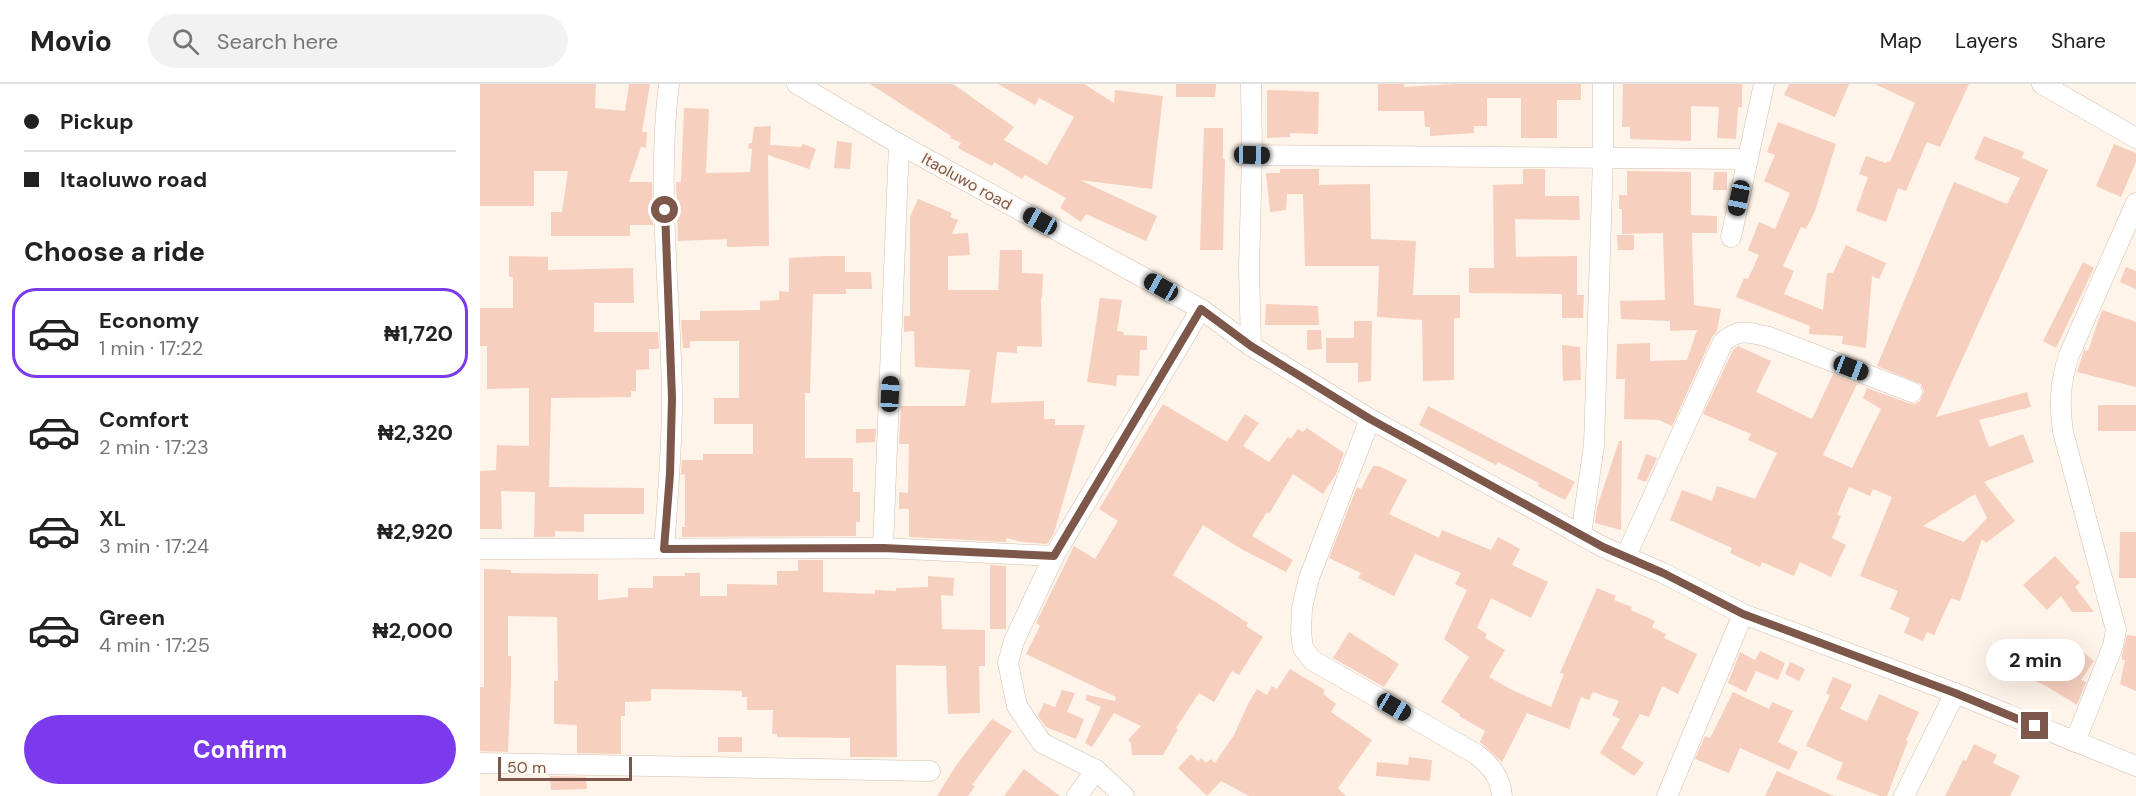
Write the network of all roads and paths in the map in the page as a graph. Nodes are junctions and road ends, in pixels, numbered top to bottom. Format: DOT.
graph roads {
  1 [pos="669,84"];
  2 [pos="797,84"];
  3 [pos="1251,84"];
  4 [pos="1603,84"];
  5 [pos="1764,84"];
  6 [pos="2042,84"];
  7 [pos="2136,138"];
  8 [pos="899,144"];
  9 [pos="1252,155"];
  10 [pos="1603,158"];
  11 [pos="1747,159"];
  12 [pos="2136,203"];
  13 [pos="1731,237"];
  14 [pos="1201,309"];
  15 [pos="1251,346"];
  16 [pos="1912,392"];
  17 [pos="1370,419"];
  18 [pos="1581,535"];
  19 [pos="883,548"];
  20 [pos="480,549"];
  21 [pos="664,549"];
  22 [pos="1054,556"];
  23 [pos="1626,556"];
  24 [pos="1743,614"];
  25 [pos="1955,693"];
  26 [pos="2074,742"];
  27 [pos="480,763"];
  28 [pos="2136,766"];
  29 [pos="1096,770"];
  30 [pos="930,771"];
  31 [pos="1077,796"];
  32 [pos="1124,796"];
  33 [pos="1502,796"];
  34 [pos="1667,796"];
  35 [pos="1904,796"];
  1 -- 21 [label="street"];
  2 -- 8 [label="street, Itaoluwo road"];
  3 -- 9 [label="street"];
  4 -- 10 [label="street"];
  5 -- 11 [label="street"];
  6 -- 7 [label="street"];
  8 -- 14 [label="street, Itaoluwo road"];
  8 -- 19 [label="street"];
  9 -- 10 [label="street"];
  9 -- 15 [label="street"];
  10 -- 11 [label="street"];
  10 -- 18 [label="street"];
  11 -- 13 [label="street"];
  12 -- 26 [label="street"];
  14 -- 15 [label="street, Itaoluwo road"];
  14 -- 22 [label="street"];
  15 -- 17 [label="street, Itaoluwo road"];
  16 -- 23 [label="street"];
  17 -- 18 [label="street, Itaoluwo road"];
  17 -- 33 [label="street"];
  18 -- 23 [label="street, Itaoluwo road"];
  19 -- 21 [label="street"];
  19 -- 22 [label="street"];
  20 -- 21 [label="street"];
  22 -- 29 [label="street"];
  23 -- 24 [label="street, Itaoluwo road"];
  24 -- 25 [label="street, Itaoluwo road"];
  24 -- 34 [label="street"];
  25 -- 26 [label="street, Itaoluwo road"];
  25 -- 35 [label="street"];
  26 -- 28 [label="street, Itaoluwo road"];
  27 -- 30 [label="street"];
  29 -- 31 [label="street"];
  29 -- 32 [label="street"];
}
